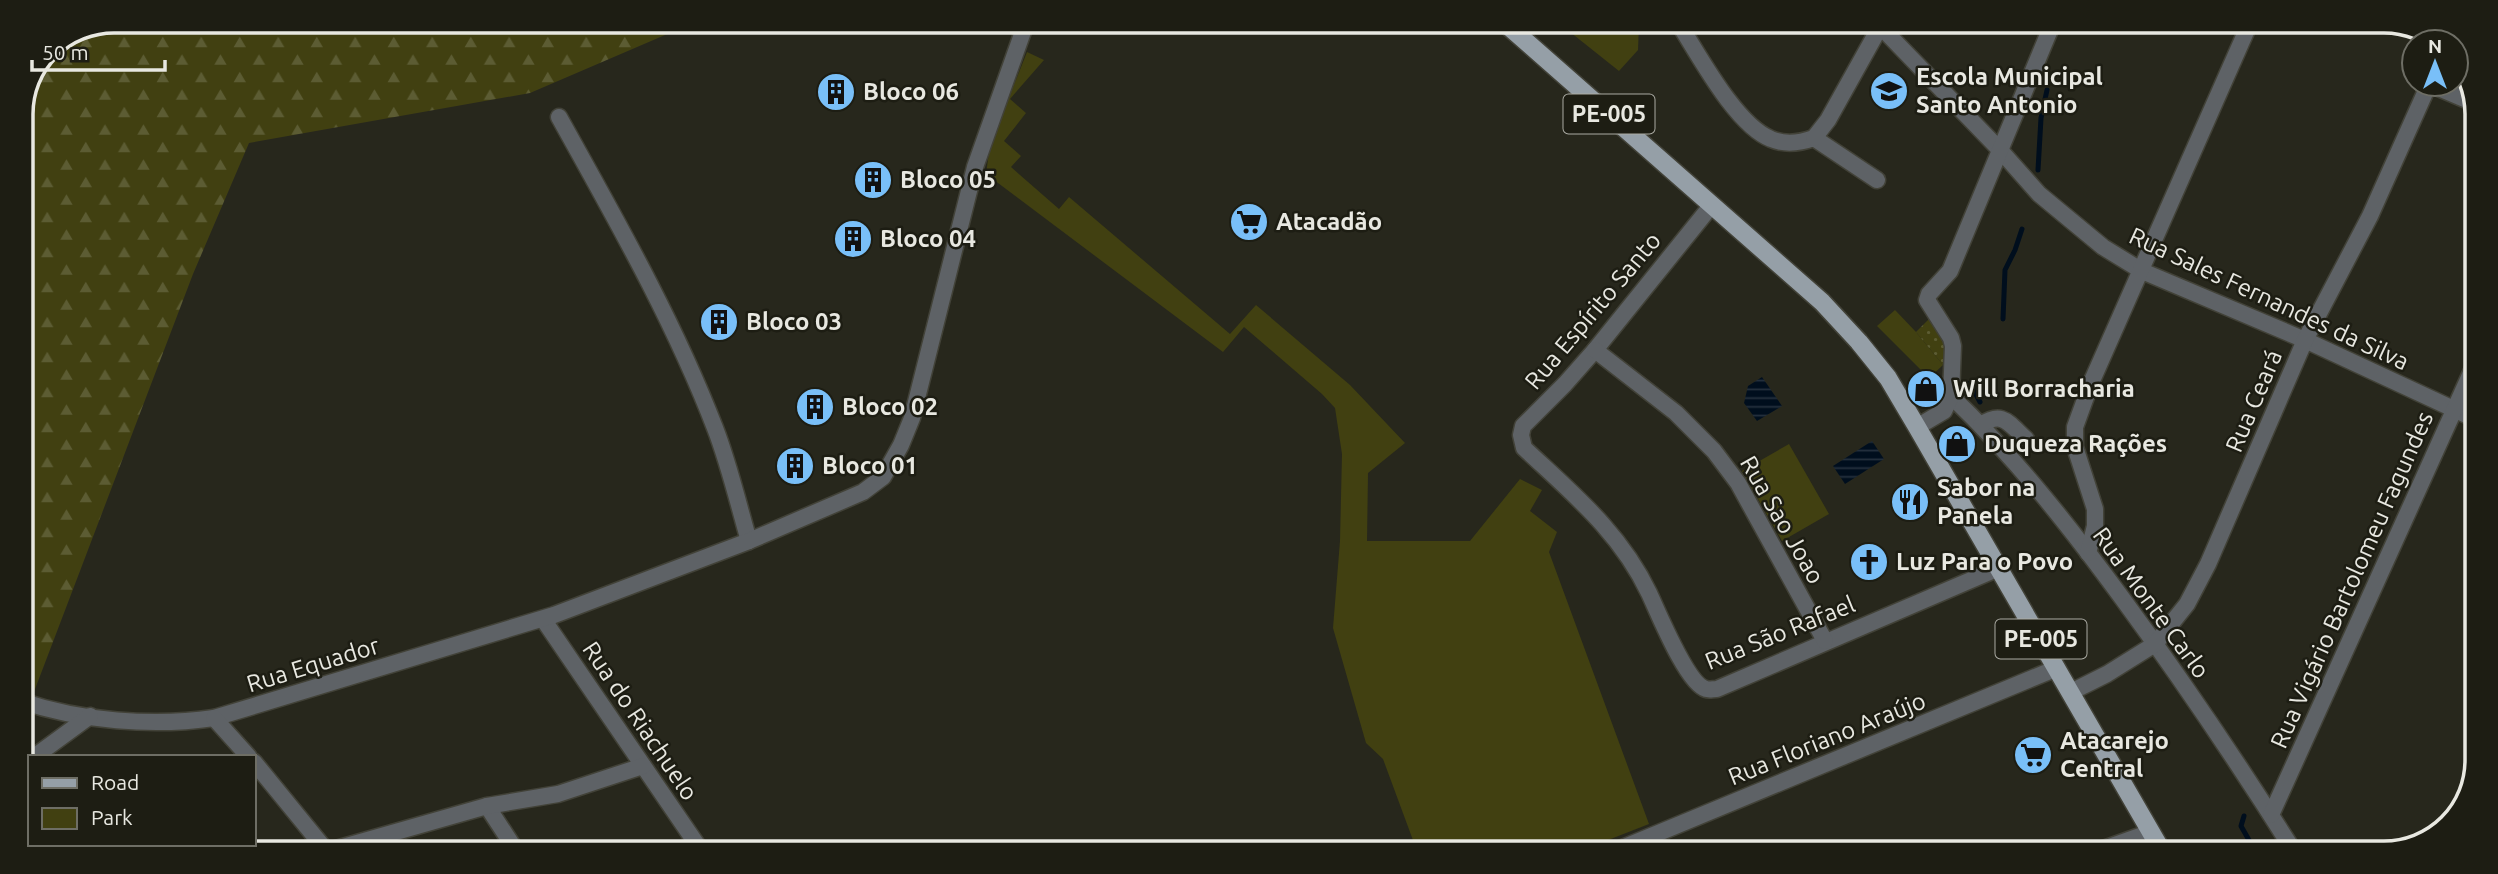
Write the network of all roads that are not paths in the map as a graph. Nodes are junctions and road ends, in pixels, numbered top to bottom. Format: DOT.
graph roads {
  1 [pos="1022,33"];
  2 [pos="1516,33"];
  3 [pos="1685,33"];
  4 [pos="1876,33"];
  5 [pos="1888,33"];
  6 [pos="2049,33"];
  7 [pos="2246,33"];
  8 [pos="2423,98"];
  9 [pos="559,117"];
  10 [pos="1814,138"];
  11 [pos="2000,149"];
  12 [pos="1877,180"];
  13 [pos="1711,206"];
  14 [pos="2142,271"];
  15 [pos="2305,340"];
  16 [pos="1595,350"];
  17 [pos="2465,385"];
  18 [pos="1951,396"];
  19 [pos="2454,409"];
  20 [pos="2465,414"];
  21 [pos="1981,425"];
  22 [pos="1917,427"];
  23 [pos="2026,439"];
  24 [pos="1524,448"];
  25 [pos="749,541"];
  26 [pos="2088,553"];
  27 [pos="1999,568"];
  28 [pos="543,619"];
  29 [pos="1825,641"];
  30 [pos="2155,643"];
  31 [pos="2057,668"];
  32 [pos="2071,692"];
  33 [pos="33,705"];
  34 [pos="90,716"];
  35 [pos="214,718"];
  36 [pos="37,755"];
  37 [pos="247,755"];
  38 [pos="256,765"];
  39 [pos="643,766"];
  40 [pos="486,806"];
  41 [pos="2271,815"];
  42 [pos="2151,832"];
  43 [pos="318,841"];
  44 [pos="364,841"];
  45 [pos="510,841"];
  46 [pos="695,841"];
  47 [pos="1639,841"];
  48 [pos="2126,841"];
  49 [pos="2156,841"];
  50 [pos="2287,841"];
  1 -- 25 [label="street, Rua Equador"];
  2 -- 13 [label="main road, PE-005"];
  3 -- 10 [label="street"];
  4 -- 10 [label="street"];
  5 -- 11 [label="street, Rua Sales Fernandes da Silva"];
  6 -- 11 [label="street"];
  7 -- 14 [label="street"];
  8 -- 15 [label="street, Rua Ceará"];
  9 -- 25 [label="street"];
  10 -- 12 [label="street"];
  11 -- 14 [label="street, Rua Sales Fernandes da Silva"];
  11 -- 18 [label="street"];
  13 -- 16 [label="street, Rua Espírito Santo"];
  13 -- 22 [label="main road, PE-005"];
  14 -- 15 [label="street, Rua Sales Fernandes da Silva"];
  14 -- 26 [label="street"];
  15 -- 19 [label="street, Rua Sales Fernandes da Silva"];
  15 -- 30 [label="street, Rua Ceará"];
  16 -- 24 [label="street, Rua Espírito Santo"];
  16 -- 29 [label="street, Rua Sao Joao"];
  17 -- 19 [label="street, Rua Vigário Bartolomeu Fagundes"];
  18 -- 21 [label="street, Rua Monte Carlo"];
  18 -- 22 [label="street"];
  19 -- 20 [label="street, Rua Sales Fernandes da Silva"];
  19 -- 41 [label="street, Rua Vigário Bartolomeu Fagundes"];
  21 -- 23 [label="street"];
  21 -- 26 [label="street, Rua Monte Carlo"];
  22 -- 27 [label="main road, PE-005"];
  24 -- 29 [label="street, Rua São Rafael"];
  25 -- 28 [label="street, Rua Equador"];
  26 -- 30 [label="street, Rua Monte Carlo"];
  27 -- 29 [label="street, Rua São Rafael"];
  27 -- 31 [label="main road, PE-005"];
  28 -- 35 [label="street, Rua Equador"];
  28 -- 39 [label="street, Rua do Riachuelo"];
  30 -- 32 [label="street, Rua Ceará"];
  30 -- 41 [label="street, Rua Monte Carlo"];
  31 -- 32 [label="main road, PE-005"];
  31 -- 47 [label="street, Rua Floriano Araújo"];
  32 -- 42 [label="main road, PE-005"];
  33 -- 34 [label="street, Rua Equador"];
  34 -- 35 [label="street, Rua Equador"];
  34 -- 36 [label="street"];
  35 -- 37 [label="street"];
  38 -- 43 [label="street"];
  39 -- 40 [label="street"];
  39 -- 46 [label="street, Rua do Riachuelo"];
  40 -- 44 [label="street"];
  40 -- 45 [label="street"];
  41 -- 50 [label="street, Rua Monte Carlo"];
  42 -- 48 [label="street"];
  42 -- 49 [label="main road, PE-005"];
}
